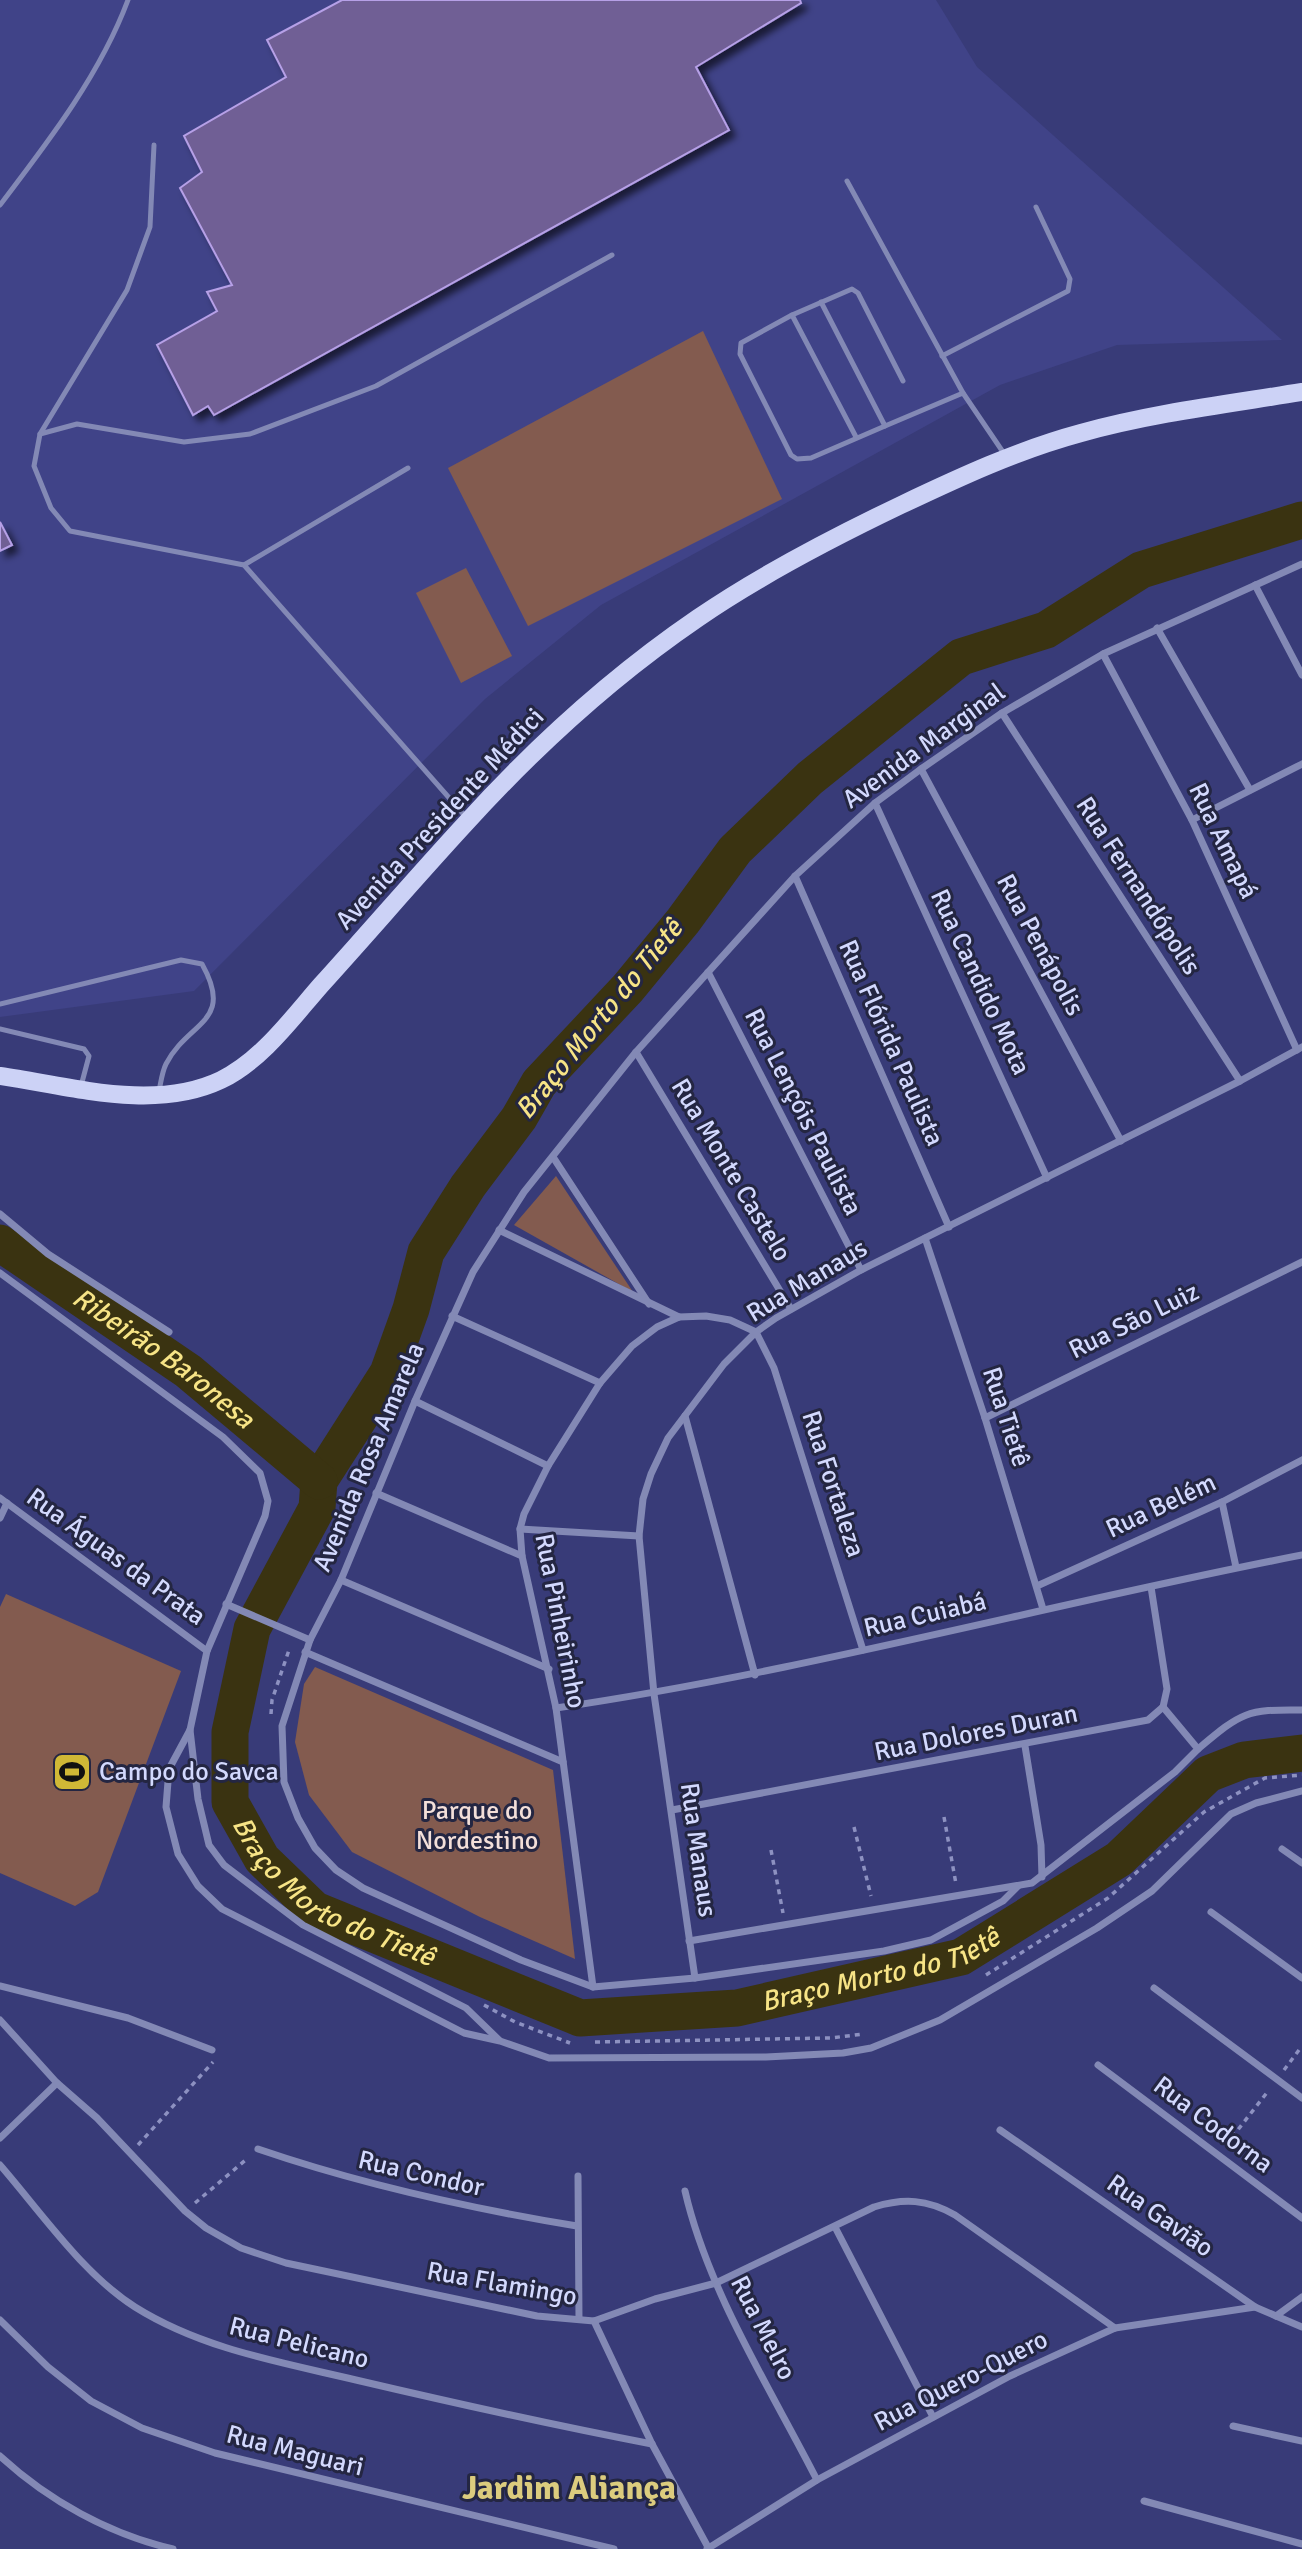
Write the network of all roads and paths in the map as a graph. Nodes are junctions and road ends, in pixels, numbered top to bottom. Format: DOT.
graph roads {
  1 [pos="128,0"];
  2 [pos="154,145"];
  3 [pos="847,181"];
  4 [pos="0,205"];
  5 [pos="1036,207"];
  6 [pos="612,255"];
  7 [pos="821,302"];
  8 [pos="792,315"];
  9 [pos="943,356"];
  10 [pos="903,382"];
  11 [pos="1302,383"];
  12 [pos="1302,392"];
  13 [pos="963,393"];
  14 [pos="1271,397"];
  15 [pos="885,426"];
  16 [pos="40,434"];
  17 [pos="856,437"];
  18 [pos="1007,457"];
  19 [pos="408,468"];
  20 [pos="1302,564"];
  21 [pos="244,565"];
  22 [pos="1255,584"];
  23 [pos="1157,628"];
  24 [pos="1103,654"];
  25 [pos="1302,675"];
  26 [pos="1002,713"];
  27 [pos="1301,766"];
  28 [pos="921,769"];
  29 [pos="1250,790"];
  30 [pos="875,803"];
  31 [pos="468,820"];
  32 [pos="1192,820"];
  33 [pos="795,876"];
  34 [pos="708,972"];
  35 [pos="0,1004"];
  36 [pos="0,1029"];
  37 [pos="1299,1048"];
  38 [pos="636,1052"];
  39 [pos="0,1076"];
  40 [pos="1240,1082"];
  41 [pos="81,1087"];
  42 [pos="158,1097"];
  43 [pos="1121,1141"];
  44 [pos="553,1157"];
  45 [pos="1047,1178"];
  46 [pos="0,1214"];
  47 [pos="949,1227"];
  48 [pos="499,1230"];
  49 [pos="926,1238"];
  50 [pos="1302,1262"];
  51 [pos="861,1270"];
  52 [pos="0,1273"];
  53 [pos="649,1305"];
  54 [pos="791,1309"];
  55 [pos="452,1316"];
  56 [pos="679,1317"];
  57 [pos="169,1332"];
  58 [pos="756,1332"];
  59 [pos="600,1383"];
  60 [pos="415,1401"];
  61 [pos="685,1416"];
  62 [pos="985,1418"];
  63 [pos="1302,1460"];
  64 [pos="548,1466"];
  65 [pos="376,1493"];
  66 [pos="3,1500"];
  67 [pos="1222,1502"];
  68 [pos="0,1518"];
  69 [pos="520,1529"];
  70 [pos="639,1536"];
  71 [pos="1302,1555"];
  72 [pos="522,1556"];
  73 [pos="1236,1567"];
  74 [pos="341,1580"];
  75 [pos="1037,1586"];
  76 [pos="1151,1587"];
  77 [pos="226,1604"];
  78 [pos="1043,1609"];
  79 [pos="295,1633"];
  80 [pos="310,1640"];
  81 [pos="863,1650"];
  82 [pos="207,1651"];
  83 [pos="305,1653"];
  84 [pos="548,1669"];
  85 [pos="755,1675"];
  86 [pos="654,1694"];
  87 [pos="1163,1707"];
  88 [pos="556,1708"];
  89 [pos="1302,1710"];
  90 [pos="270,1721"];
  91 [pos="190,1730"];
  92 [pos="1025,1746"];
  93 [pos="1198,1749"];
  94 [pos="563,1762"];
  95 [pos="1302,1791"];
  96 [pos="672,1810"];
  97 [pos="944,1817"];
  98 [pos="854,1827"];
  99 [pos="1282,1849"];
  100 [pos="771,1850"];
  101 [pos="1302,1863"];
  102 [pos="1042,1877"];
  103 [pos="1018,1886"];
  104 [pos="958,1895"];
  105 [pos="874,1910"];
  106 [pos="1211,1912"];
  107 [pos="786,1924"];
  108 [pos="689,1941"];
  109 [pos="695,1978"];
  110 [pos="1302,1978"];
  111 [pos="0,1986"];
  112 [pos="593,1987"];
  113 [pos="1154,1988"];
  114 [pos="0,2020"];
  115 [pos="500,2040"];
  116 [pos="1302,2046"];
  117 [pos="212,2050"];
  118 [pos="1098,2065"];
  119 [pos="1277,2080"];
  120 [pos="57,2083"];
  121 [pos="1302,2098"];
  122 [pos="1000,2130"];
  123 [pos="0,2138"];
  124 [pos="258,2149"];
  125 [pos="130,2154"];
  126 [pos="1218,2154"];
  127 [pos="0,2165"];
  128 [pos="578,2176"];
  129 [pos="685,2191"];
  130 [pos="185,2211"];
  131 [pos="1302,2218"];
  132 [pos="577,2226"];
  133 [pos="835,2227"];
  134 [pos="716,2283"];
  135 [pos="1302,2297"];
  136 [pos="1255,2307"];
  137 [pos="1276,2316"];
  138 [pos="579,2319"];
  139 [pos="594,2321"];
  140 [pos="2,2325"];
  141 [pos="1302,2327"];
  142 [pos="1115,2328"];
  143 [pos="933,2417"];
  144 [pos="1233,2426"];
  145 [pos="1302,2441"];
  146 [pos="652,2444"];
  147 [pos="0,2456"];
  148 [pos="817,2480"];
  149 [pos="1144,2501"];
  150 [pos="1302,2544"];
  151 [pos="173,2549"];
  152 [pos="614,2549"];
  153 [pos="708,2549"];
  1 -- 4 [label="lane"];
  2 -- 16 [label="lane"];
  3 -- 9 [label="lane"];
  5 -- 9 [label="lane"];
  6 -- 16 [label="lane"];
  7 -- 8 [label="lane"];
  7 -- 10 [label="lane"];
  7 -- 15 [label="lane"];
  8 -- 17 [label="lane"];
  8 -- 17 [label="lane"];
  9 -- 13 [label="lane"];
  11 -- 14 [label="main road, Avenida Presidente Médici"];
  12 -- 14 [label="main road, Avenida Presidente Médici"];
  13 -- 15 [label="lane"];
  13 -- 18 [label="lane"];
  14 -- 18 [label="main road, Avenida Presidente Médici"];
  15 -- 17 [label="lane"];
  16 -- 21 [label="lane"];
  18 -- 31 [label="main road, Avenida Presidente Médici"];
  19 -- 21 [label="lane"];
  20 -- 22 [label="street, Avenida Marginal"];
  21 -- 31 [label="lane"];
  22 -- 23 [label="street, Avenida Marginal"];
  22 -- 25 [label="street"];
  23 -- 24 [label="street, Avenida Marginal"];
  23 -- 29 [label="street"];
  24 -- 26 [label="street, Avenida Marginal"];
  24 -- 32 [label="street, Rua Amapá"];
  26 -- 28 [label="street, Avenida Marginal"];
  26 -- 40 [label="street, Rua Fernandópolis"];
  27 -- 29 [label="street"];
  28 -- 30 [label="street, Avenida Marginal"];
  28 -- 43 [label="street, Rua Penápolis"];
  29 -- 32 [label="street"];
  30 -- 33 [label="street, Avenida Marginal"];
  30 -- 45 [label="street, Rua Candido Mota"];
  31 -- 42 [label="main road, Avenida Presidente Médici"];
  32 -- 37 [label="street, Rua Amapá"];
  33 -- 34 [label="street, Avenida Marginal"];
  33 -- 47 [label="street, Rua Flórida Paulista"];
  34 -- 38 [label="street, Avenida Marginal"];
  34 -- 51 [label="street, Rua Lençóis Paulista"];
  35 -- 42 [label="lane"];
  36 -- 41 [label="lane"];
  37 -- 40 [label="street, Rua Manaus"];
  38 -- 44 [label="street, Avenida Rosa Amarela"];
  38 -- 54 [label="street, Rua Monte Castelo"];
  39 -- 41 [label="main road, Avenida Presidente Médici"];
  40 -- 43 [label="street, Rua Manaus"];
  41 -- 42 [label="main road, Avenida Presidente Médici"];
  43 -- 45 [label="street, Rua Manaus"];
  44 -- 48 [label="street, Avenida Rosa Amarela"];
  44 -- 53 [label="street"];
  45 -- 47 [label="street, Rua Manaus"];
  46 -- 57 [label="street"];
  47 -- 49 [label="street, Rua Manaus"];
  48 -- 53 [label="street"];
  48 -- 55 [label="street, Avenida Rosa Amarela"];
  49 -- 51 [label="street, Rua Manaus"];
  49 -- 62 [label="street, Rua Tietê"];
  50 -- 62 [label="street, Rua São Luiz"];
  51 -- 54 [label="street, Rua Manaus"];
  52 -- 77 [label="street"];
  53 -- 56 [label="street"];
  54 -- 58 [label="street, Rua Manaus"];
  55 -- 59 [label="street"];
  55 -- 60 [label="street, Avenida Rosa Amarela"];
  56 -- 58 [label="street, Rua Pinheirinho"];
  56 -- 59 [label="street, Rua Pinheirinho"];
  58 -- 61 [label="street, Rua Manaus"];
  58 -- 81 [label="street, Rua Fortaleza"];
  59 -- 64 [label="street, Rua Pinheirinho"];
  60 -- 64 [label="street"];
  60 -- 65 [label="street, Avenida Rosa Amarela"];
  61 -- 70 [label="street, Rua Manaus"];
  61 -- 85 [label="street"];
  62 -- 75 [label="street, Rua Tietê"];
  63 -- 67 [label="street, Rua Belém"];
  64 -- 69 [label="street, Rua Pinheirinho"];
  65 -- 72 [label="street"];
  65 -- 74 [label="street, Avenida Rosa Amarela"];
  66 -- 68 [label="street"];
  66 -- 82 [label="street, Rua Águas da Prata"];
  67 -- 73 [label="street"];
  67 -- 75 [label="street, Rua Belém"];
  69 -- 70 [label="street"];
  69 -- 72 [label="street, Rua Pinheirinho"];
  70 -- 86 [label="street, Rua Manaus"];
  71 -- 73 [label="street, Rua Cuiabá"];
  72 -- 84 [label="street, Rua Pinheirinho"];
  73 -- 76 [label="street, Rua Cuiabá"];
  74 -- 80 [label="street, Avenida Rosa Amarela"];
  74 -- 84 [label="street"];
  75 -- 78 [label="street, Rua Tietê"];
  76 -- 78 [label="street, Rua Cuiabá"];
  76 -- 87 [label="street"];
  77 -- 79 [label="street"];
  77 -- 82 [label="street"];
  78 -- 81 [label="street, Rua Cuiabá"];
  79 -- 80 [label="street"];
  79 -- 90 [label="path"];
  80 -- 83 [label="street, Avenida Rosa Amarela"];
  81 -- 85 [label="street, Rua Cuiabá"];
  82 -- 91 [label="street"];
  83 -- 94 [label="street"];
  83 -- 112 [label="street, Avenida Rosa Amarela"];
  84 -- 88 [label="street, Rua Pinheirinho"];
  85 -- 86 [label="street, Rua Cuiabá"];
  86 -- 88 [label="street, Rua Cuiabá"];
  86 -- 96 [label="street, Rua Manaus"];
  87 -- 92 [label="street, Rua Dolores Duran"];
  87 -- 93 [label="street"];
  88 -- 94 [label="street, Rua Pinheirinho"];
  89 -- 93 [label="street"];
  91 -- 115 [label="street"];
  91 -- 115 [label="street"];
  92 -- 96 [label="street, Rua Dolores Duran"];
  92 -- 102 [label="street"];
  93 -- 102 [label="street"];
  94 -- 112 [label="street, Rua Pinheirinho"];
  95 -- 115 [label="street"];
  96 -- 108 [label="street, Rua Manaus"];
  97 -- 104 [label="path"];
  98 -- 105 [label="path"];
  99 -- 101 [label="street"];
  100 -- 107 [label="path"];
  102 -- 103 [label="street"];
  103 -- 104 [label="street"];
  103 -- 109 [label="street"];
  104 -- 105 [label="street"];
  105 -- 107 [label="street"];
  106 -- 110 [label="street"];
  107 -- 108 [label="street"];
  108 -- 109 [label="street, Rua Manaus"];
  109 -- 112 [label="street"];
  111 -- 117 [label="street"];
  113 -- 119 [label="street"];
  114 -- 120 [label="street, Rua Flamingo"];
  116 -- 119 [label="path"];
  117 -- 125 [label="path"];
  118 -- 126 [label="street, Rua Codorna"];
  119 -- 121 [label="street"];
  119 -- 126 [label="path"];
  120 -- 123 [label="street"];
  120 -- 125 [label="street, Rua Flamingo"];
  122 -- 136 [label="street, Rua Gavião"];
  124 -- 130 [label="path"];
  124 -- 132 [label="street, Rua Condor"];
  125 -- 130 [label="street, Rua Flamingo"];
  126 -- 131 [label="street, Rua Codorna"];
  127 -- 146 [label="street, Rua Pelicano"];
  128 -- 132 [label="street"];
  129 -- 134 [label="street, Rua Melro"];
  130 -- 138 [label="street, Rua Flamingo"];
  132 -- 138 [label="street"];
  133 -- 134 [label="street, Rua Flamingo"];
  133 -- 142 [label="street, Rua Flamingo"];
  133 -- 143 [label="street"];
  134 -- 139 [label="street, Rua Flamingo"];
  134 -- 148 [label="street, Rua Melro"];
  135 -- 137 [label="street"];
  136 -- 137 [label="street, Rua Gavião"];
  136 -- 142 [label="street, Rua Quero-Quero"];
  137 -- 141 [label="street, Rua Gavião"];
  138 -- 139 [label="street, Rua Flamingo"];
  139 -- 146 [label="street"];
  140 -- 152 [label="street, Rua Maguari"];
  142 -- 143 [label="street, Rua Quero-Quero"];
  143 -- 148 [label="street, Rua Quero-Quero"];
  144 -- 145 [label="street"];
  146 -- 153 [label="street"];
  147 -- 151 [label="street"];
  148 -- 153 [label="street, Rua Quero-Quero"];
  149 -- 150 [label="street"];
}
